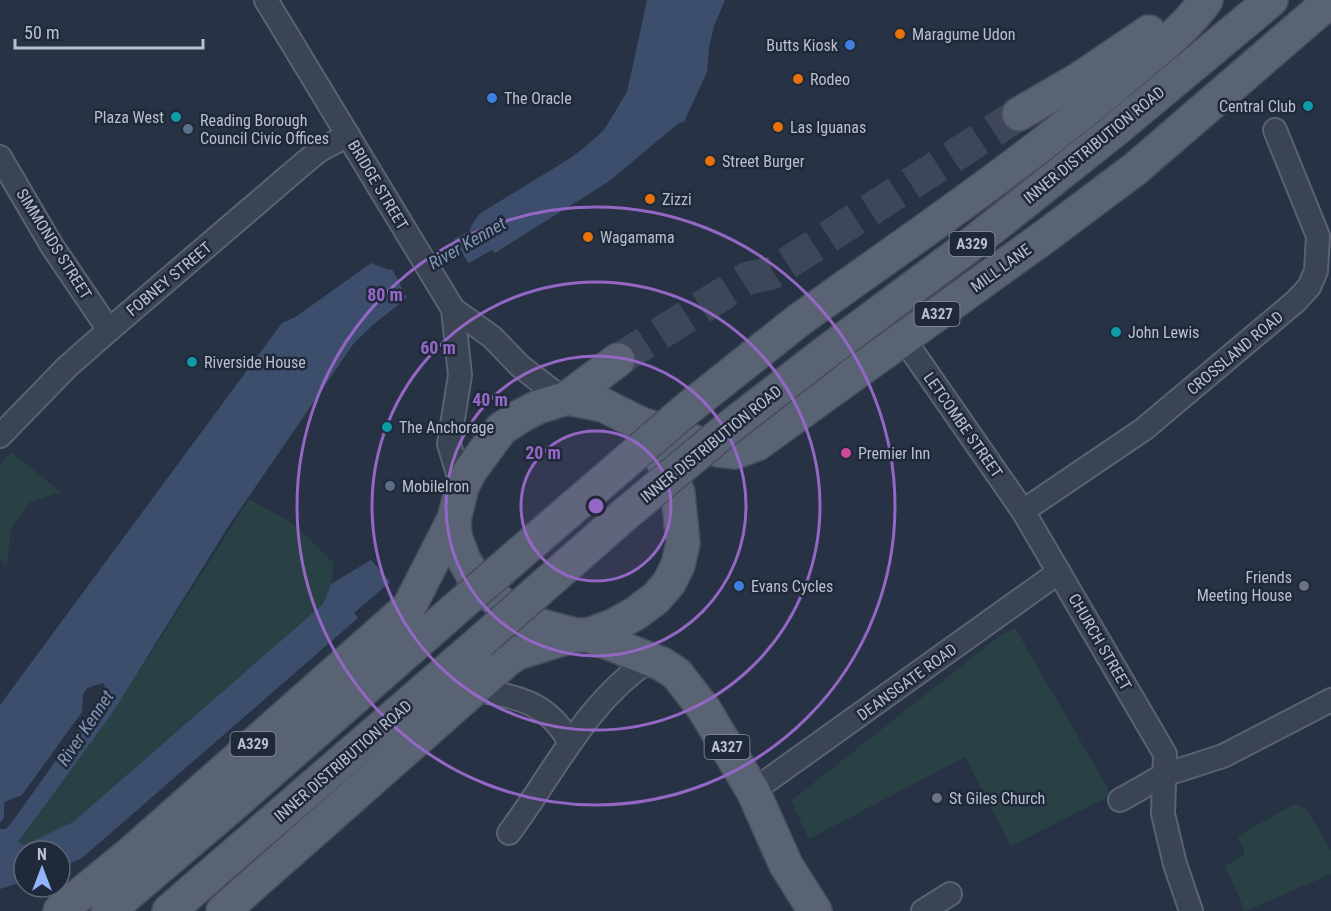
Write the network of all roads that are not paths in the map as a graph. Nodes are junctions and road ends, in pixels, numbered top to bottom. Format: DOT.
graph roads {
  1 [pos="266,0"];
  2 [pos="1199,0"];
  3 [pos="1206,0"];
  4 [pos="1271,0"];
  5 [pos="1331,0"];
  6 [pos="1019,114"];
  7 [pos="1275,130"];
  8 [pos="348,135"];
  9 [pos="0,157"];
  10 [pos="453,309"];
  11 [pos="109,330"];
  12 [pos="903,338"];
  13 [pos="618,360"];
  14 [pos="565,399"];
  15 [pos="639,423"];
  16 [pos="0,436"];
  17 [pos="462,487"];
  18 [pos="1023,511"];
  19 [pos="454,519"];
  20 [pos="1059,572"];
  21 [pos="582,635"];
  22 [pos="650,660"];
  23 [pos="473,690"];
  24 [pos="1331,700"];
  25 [pos="570,743"];
  26 [pos="1164,775"];
  27 [pos="753,791"];
  28 [pos="1120,800"];
  29 [pos="509,833"];
  30 [pos="950,894"];
  31 [pos="60,911"];
  32 [pos="108,911"];
  33 [pos="169,911"];
  34 [pos="224,911"];
  35 [pos="815,911"];
  36 [pos="923,911"];
  37 [pos="1191,911"];
  1 -- 8 [label="street, BRIDGE STREET"];
  2 -- 6 [label="main road"];
  3 -- 32 [label="main road, INNER DISTRIBUTION ROAD / A329, bridge"];
  4 -- 33 [label="main road, INNER DISTRIBUTION ROAD / A329, bridge"];
  5 -- 12 [label="main road, MILL LANE / A327"];
  7 -- 18 [label="street, CROSSLAND ROAD"];
  8 -- 10 [label="street, BRIDGE STREET"];
  8 -- 11 [label="street, FOBNEY STREET"];
  9 -- 11 [label="street, SIMMONDS STREET"];
  10 -- 14 [label="street, BRIDGE STREET"];
  10 -- 17 [label="street, BRIDGE STREET"];
  11 -- 16 [label="street, FOBNEY STREET"];
  12 -- 15 [label="main road, MILL LANE / A327"];
  12 -- 18 [label="street, LETCOMBE STREET"];
  13 -- 14 [label="main road"];
  14 -- 15 [label="main road, MILL LANE"];
  14 -- 17 [label="main road"];
  15 -- 21 [label="main road"];
  17 -- 19 [label="main road"];
  18 -- 20 [label="street, CHURCH STREET"];
  19 -- 21 [label="main road"];
  19 -- 31 [label="main road, A329"];
  20 -- 26 [label="street, CHURCH STREET"];
  20 -- 27 [label="street, DEANSGATE ROAD"];
  21 -- 22 [label="main road, A327"];
  21 -- 23 [label="main road"];
  22 -- 25 [label="street"];
  22 -- 27 [label="main road, A327"];
  23 -- 25 [label="street"];
  23 -- 34 [label="main road"];
  24 -- 26 [label="street"];
  25 -- 29 [label="street"];
  26 -- 28 [label="street"];
  26 -- 37 [label="street, CHURCH STREET"];
  27 -- 35 [label="main road, A327"];
  30 -- 36 [label="street"];
}
